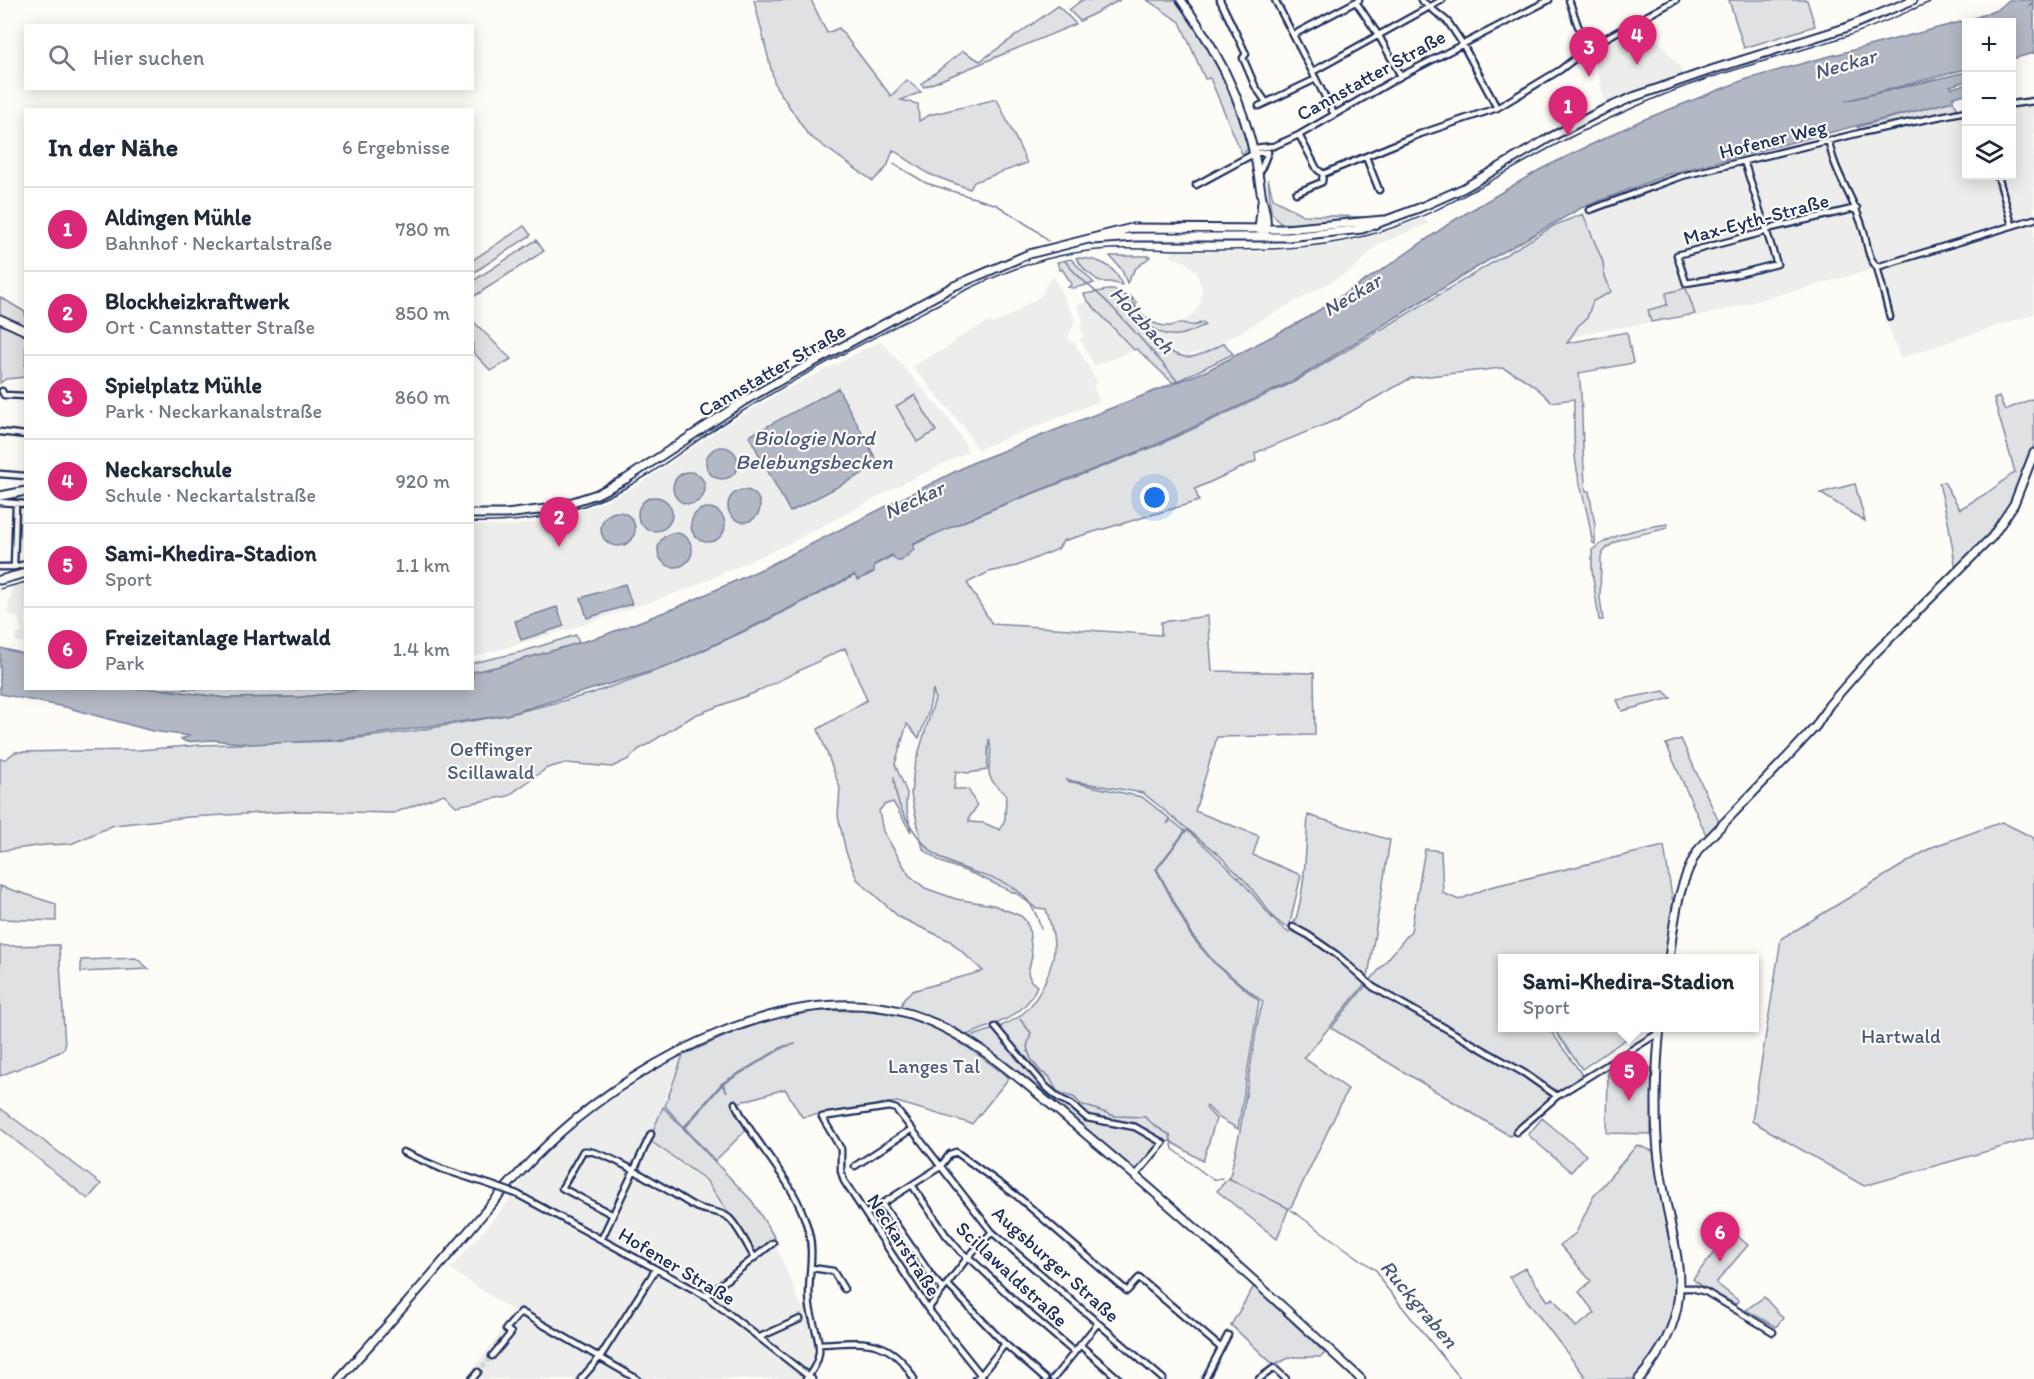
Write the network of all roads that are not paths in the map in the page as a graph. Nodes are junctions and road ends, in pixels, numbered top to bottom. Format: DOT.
graph roads {
  1 [pos="1181,0"];
  2 [pos="1220,0"];
  3 [pos="1282,0"];
  4 [pos="1421,0"];
  5 [pos="1442,0"];
  6 [pos="1549,0"];
  7 [pos="1569,0"];
  8 [pos="1676,0"];
  9 [pos="1912,0"];
  10 [pos="1358,1"];
  11 [pos="1276,2"];
  12 [pos="1430,7"];
  13 [pos="1293,35"];
  14 [pos="1379,36"];
  15 [pos="1462,43"];
  16 [pos="1591,46"];
  17 [pos="1312,72"];
  18 [pos="1401,76"];
  19 [pos="1316,79"];
  20 [pos="2034,101"];
  21 [pos="1266,102"];
  22 [pos="2016,103"];
  23 [pos="1259,106"];
  24 [pos="1497,108"];
  25 [pos="1962,112"];
  26 [pos="1334,114"];
  27 [pos="1299,135"];
  28 [pos="1829,140"];
  29 [pos="1274,146"];
  30 [pos="1255,150"];
  31 [pos="1268,152"];
  32 [pos="1366,158"];
  33 [pos="1744,161"];
  34 [pos="1323,174"];
  35 [pos="1259,175"];
  36 [pos="1999,180"];
  37 [pos="1196,185"];
  38 [pos="1379,190"];
  39 [pos="1296,194"];
  40 [pos="1262,200"];
  41 [pos="1857,208"];
  42 [pos="1590,210"];
  43 [pos="1267,217"];
  44 [pos="2034,219"];
  45 [pos="1383,220"];
  46 [pos="2012,225"];
  47 [pos="1263,229"];
  48 [pos="1285,229"];
  49 [pos="1766,231"];
  50 [pos="1263,238"];
  51 [pos="1087,239"];
  52 [pos="1877,267"];
  53 [pos="1890,317"];
  54 [pos="0,319"];
  55 [pos="24,330"];
  56 [pos="2,391"];
  57 [pos="24,396"];
  58 [pos="0,432"];
  59 [pos="24,435"];
  60 [pos="2034,453"];
  61 [pos="0,474"];
  62 [pos="24,476"];
  63 [pos="24,491"];
  64 [pos="0,496"];
  65 [pos="0,502"];
  66 [pos="16,504"];
  67 [pos="24,504"];
  68 [pos="474,514"];
  69 [pos="24,564"];
  70 [pos="0,567"];
  71 [pos="14,567"];
  72 [pos="24,574"];
  73 [pos="0,580"];
  74 [pos="1293,927"];
  75 [pos="1670,954"];
  76 [pos="995,1027"];
  77 [pos="1657,1032"];
  78 [pos="1660,1032"];
  79 [pos="1557,1096"];
  80 [pos="735,1103"];
  81 [pos="822,1117"];
  82 [pos="912,1128"];
  83 [pos="1516,1132"];
  84 [pos="651,1134"];
  85 [pos="403,1152"];
  86 [pos="855,1166"];
  87 [pos="940,1167"];
  88 [pos="633,1171"];
  89 [pos="1136,1176"];
  90 [pos="912,1185"];
  91 [pos="882,1204"];
  92 [pos="866,1214"];
  93 [pos="613,1215"];
  94 [pos="992,1232"];
  95 [pos="602,1238"];
  96 [pos="773,1243"];
  97 [pos="754,1257"];
  98 [pos="968,1257"];
  99 [pos="812,1268"];
  100 [pos="656,1269"];
  101 [pos="947,1284"];
  102 [pos="1680,1288"];
  103 [pos="844,1289"];
  104 [pos="943,1289"];
  105 [pos="706,1296"];
  106 [pos="928,1309"];
  107 [pos="800,1319"];
  108 [pos="1098,1323"];
  109 [pos="1773,1332"];
  110 [pos="1228,1335"];
  111 [pos="760,1337"];
  112 [pos="820,1344"];
  113 [pos="1005,1344"];
  114 [pos="1080,1345"];
  115 [pos="1221,1348"];
  116 [pos="1074,1352"];
  117 [pos="492,1356"];
  118 [pos="600,1357"];
  119 [pos="478,1372"];
  120 [pos="982,1377"];
  121 [pos="809,1378"];
  122 [pos="1055,1378"];
  123 [pos="339,1379"];
  124 [pos="472,1379"];
  125 [pos="581,1379"];
  126 [pos="637,1379"];
  127 [pos="914,1379"];
  128 [pos="975,1379"];
  129 [pos="1045,1379"];
  130 [pos="1119,1379"];
  131 [pos="1163,1379"];
  132 [pos="1205,1379"];
  133 [pos="1259,1379"];
  134 [pos="1286,1379"];
  135 [pos="1361,1379"];
  136 [pos="1639,1379"];
  1 -- 30 [label="main road"];
  2 -- 21 [label="street"];
  3 -- 11 [label="street"];
  4 -- 12 [label="street"];
  5 -- 12 [label="street"];
  6 -- 15 [label="street, Cannstatter Straße"];
  7 -- 16 [label="street"];
  8 -- 16 [label="street"];
  9 -- 45 [label="main road"];
  10 -- 13 [label="street"];
  10 -- 14 [label="street"];
  11 -- 13 [label="street"];
  12 -- 14 [label="street"];
  12 -- 15 [label="street"];
  13 -- 17 [label="street"];
  14 -- 17 [label="street"];
  14 -- 18 [label="street"];
  15 -- 18 [label="street, Cannstatter Straße"];
  15 -- 24 [label="street"];
  16 -- 24 [label="street"];
  17 -- 19 [label="street"];
  18 -- 26 [label="street, Cannstatter Straße"];
  19 -- 21 [label="street"];
  19 -- 26 [label="street"];
  20 -- 22 [label="street"];
  21 -- 23 [label="street"];
  24 -- 32 [label="street"];
  25 -- 28 [label="street, Hofener Weg"];
  26 -- 27 [label="street, Cannstatter Straße"];
  27 -- 29 [label="street, Cannstatter Straße"];
  27 -- 34 [label="street"];
  28 -- 33 [label="street, Hofener Weg"];
  28 -- 41 [label="street"];
  29 -- 30 [label="street, Cannstatter Straße"];
  29 -- 31 [label="street, Cannstatter Straße"];
  30 -- 31 [label="street"];
  30 -- 35 [label="main road, Cannstatter Straße"];
  30 -- 37 [label="street"];
  31 -- 35 [label="street, Cannstatter Straße"];
  32 -- 34 [label="street"];
  32 -- 38 [label="street"];
  33 -- 42 [label="street, Hofener Weg"];
  33 -- 49 [label="street"];
  34 -- 39 [label="street"];
  35 -- 40 [label="main road, Cannstatter Straße"];
  36 -- 46 [label="street"];
  40 -- 43 [label="main road, Cannstatter Straße"];
  40 -- 47 [label="main road, Cannstatter Straße"];
  41 -- 49 [label="street, Max-Eyth-Straße"];
  41 -- 52 [label="street"];
  43 -- 47 [label="main road, Cannstatter Straße"];
  43 -- 48 [label="main road"];
  44 -- 46 [label="street"];
  45 -- 48 [label="main road"];
  45 -- 50 [label="main road"];
  46 -- 52 [label="street"];
  47 -- 48 [label="main road"];
  47 -- 50 [label="main road, Cannstatter Straße"];
  47 -- 51 [label="main road, Cannstatter Straße"];
  49 -- 49 [label="street, Max-Eyth-Straße"];
  50 -- 51 [label="main road, Cannstatter Straße"];
  51 -- 68 [label="main road, Cannstatter Straße"];
  52 -- 53 [label="street"];
  54 -- 55 [label="main road"];
  56 -- 57 [label="street"];
  58 -- 59 [label="street"];
  60 -- 75 [label="main road"];
  61 -- 62 [label="street"];
  63 -- 64 [label="main road"];
  65 -- 66 [label="street"];
  66 -- 67 [label="street"];
  66 -- 71 [label="street"];
  69 -- 71 [label="street"];
  70 -- 71 [label="street"];
  72 -- 73 [label="main road"];
  74 -- 79 [label="street"];
  76 -- 89 [label="street"];
  77 -- 79 [label="street"];
  78 -- 102 [label="main road"];
  79 -- 83 [label="street"];
  80 -- 99 [label="street"];
  81 -- 82 [label="street, Augsburger Straße"];
  81 -- 92 [label="street, Neckarstraße"];
  82 -- 86 [label="street"];
  82 -- 87 [label="street, Augsburger Straße"];
  84 -- 88 [label="street"];
  85 -- 95 [label="street, Hofener Straße, bridge"];
  87 -- 90 [label="street"];
  87 -- 94 [label="street, Augsburger Straße"];
  87 -- 115 [label="street"];
  88 -- 93 [label="street"];
  88 -- 93 [label="street"];
  88 -- 97 [label="street"];
  89 -- 123 [label="main road"];
  89 -- 135 [label="main road"];
  90 -- 91 [label="street"];
  90 -- 98 [label="street, Scillawaldstraße"];
  91 -- 92 [label="street"];
  91 -- 104 [label="street"];
  92 -- 106 [label="street, Neckarstraße"];
  93 -- 95 [label="street"];
  94 -- 98 [label="street"];
  94 -- 108 [label="street, Augsburger Straße"];
  95 -- 100 [label="street, Hofener Straße"];
  96 -- 97 [label="street"];
  97 -- 105 [label="street"];
  98 -- 101 [label="street"];
  98 -- 116 [label="street, Scillawaldstraße"];
  99 -- 103 [label="street"];
  99 -- 112 [label="street"];
  100 -- 105 [label="street, Hofener Straße"];
  100 -- 118 [label="street"];
  101 -- 104 [label="street"];
  101 -- 113 [label="street"];
  102 -- 109 [label="street"];
  102 -- 136 [label="main road"];
  104 -- 106 [label="street"];
  105 -- 111 [label="street, Hofener Straße"];
  106 -- 120 [label="street, Neckarstraße"];
  107 -- 111 [label="street"];
  108 -- 114 [label="street"];
  108 -- 131 [label="street, Augsburger Straße"];
  110 -- 115 [label="street"];
  111 -- 121 [label="street, Hofener Straße"];
  112 -- 121 [label="street"];
  112 -- 127 [label="street"];
  113 -- 120 [label="street"];
  113 -- 129 [label="street"];
  114 -- 116 [label="street"];
  114 -- 130 [label="street"];
  115 -- 132 [label="street"];
  116 -- 122 [label="street"];
  117 -- 118 [label="street"];
  118 -- 125 [label="street"];
  118 -- 126 [label="street"];
  119 -- 124 [label="street"];
  120 -- 128 [label="street"];
  133 -- 134 [label="street"];
}
